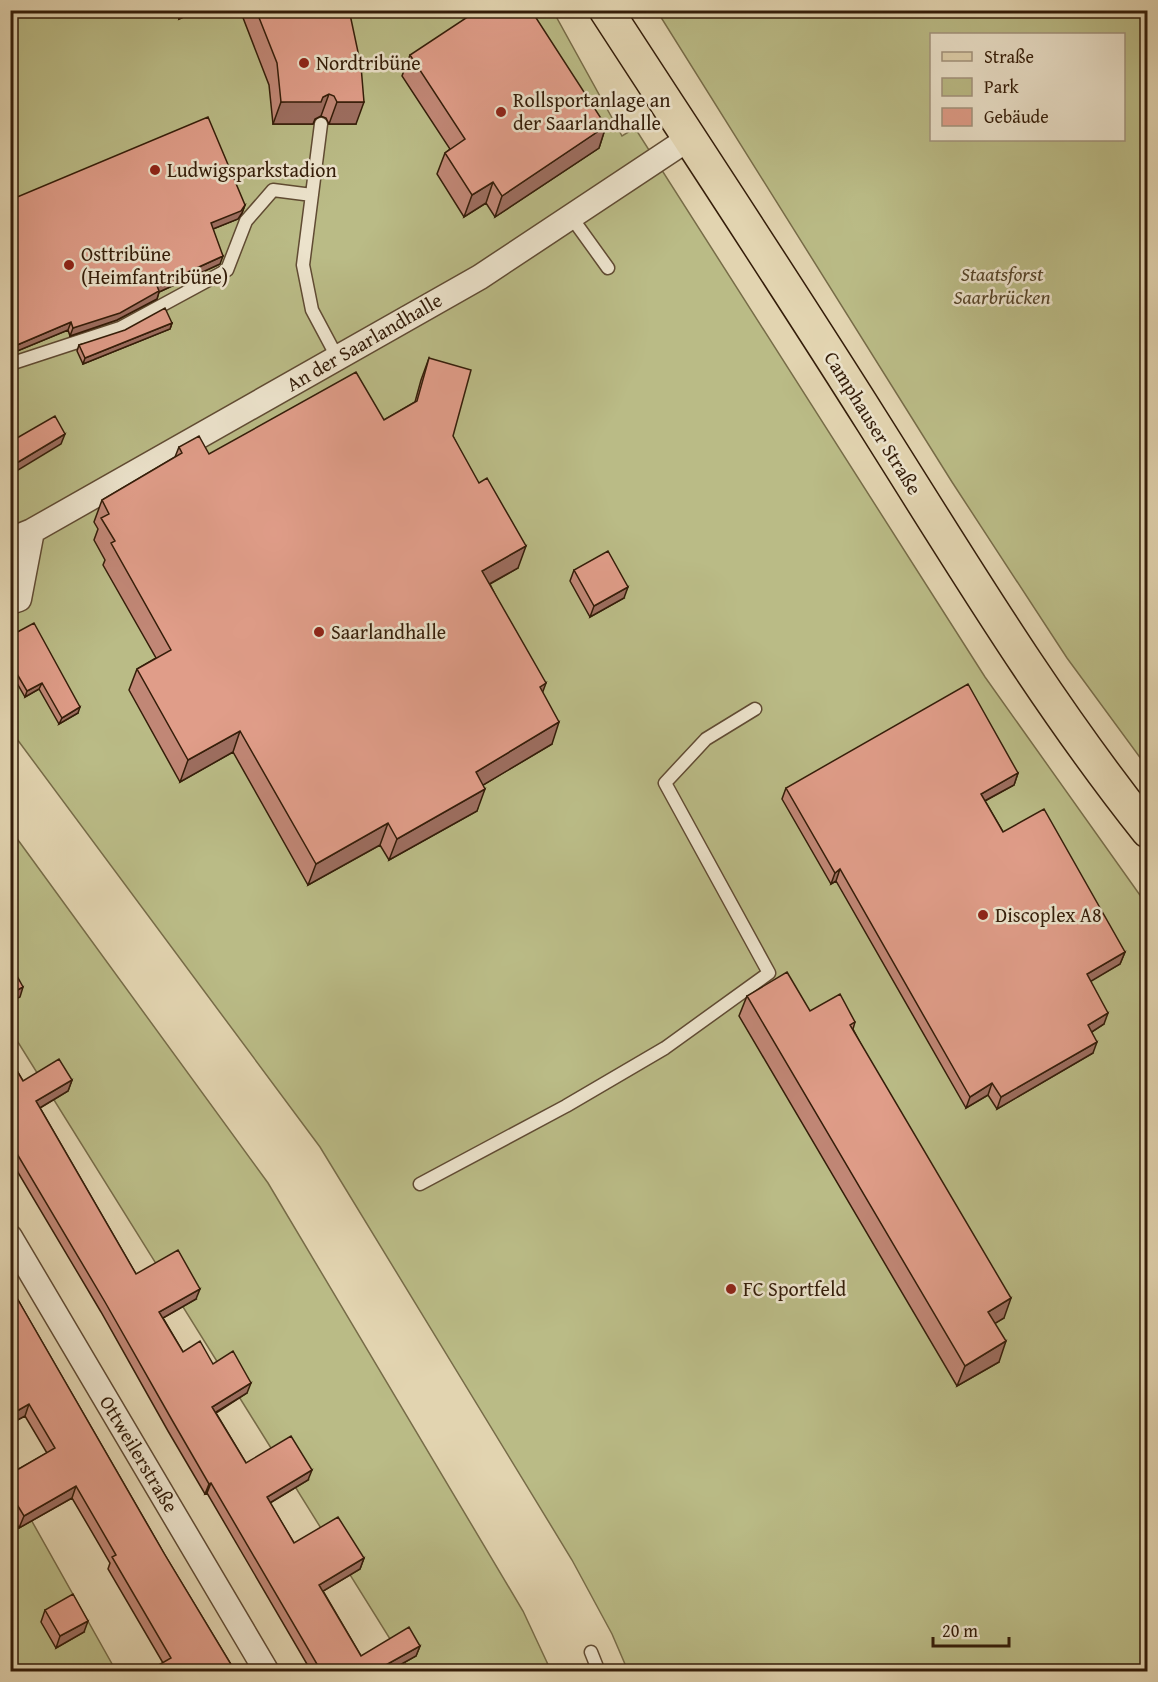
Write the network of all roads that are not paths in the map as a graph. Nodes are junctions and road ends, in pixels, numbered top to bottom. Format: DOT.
graph roads {
  1 [pos="606,10"];
  2 [pos="321,124"];
  3 [pos="688,138"];
  4 [pos="312,195"];
  5 [pos="572,218"];
  6 [pos="608,268"];
  7 [pos="337,357"];
  8 [pos="10,364"];
  9 [pos="21,536"];
  10 [pos="10,602"];
  11 [pos="755,709"];
  12 [pos="1148,831"];
  13 [pos="420,1184"];
  14 [pos="10,1237"];
  15 [pos="591,1652"];
  16 [pos="267,1671"];
  17 [pos="598,1671"];
  1 -- 3 [label="main road, Camphauser Straße"];
  2 -- 4 [label="lane"];
  3 -- 5 [label="street, An der Saarlandhalle"];
  3 -- 12 [label="main road, Camphauser Straße"];
  4 -- 7 [label="lane"];
  4 -- 8 [label="lane"];
  5 -- 6 [label="lane"];
  5 -- 7 [label="street, An der Saarlandhalle"];
  7 -- 9 [label="street, An der Saarlandhalle"];
  9 -- 10 [label="street, An der Saarlandhalle"];
  11 -- 13 [label="lane"];
  14 -- 16 [label="street, Ottweilerstraße"];
  15 -- 17 [label="lane"];
}
